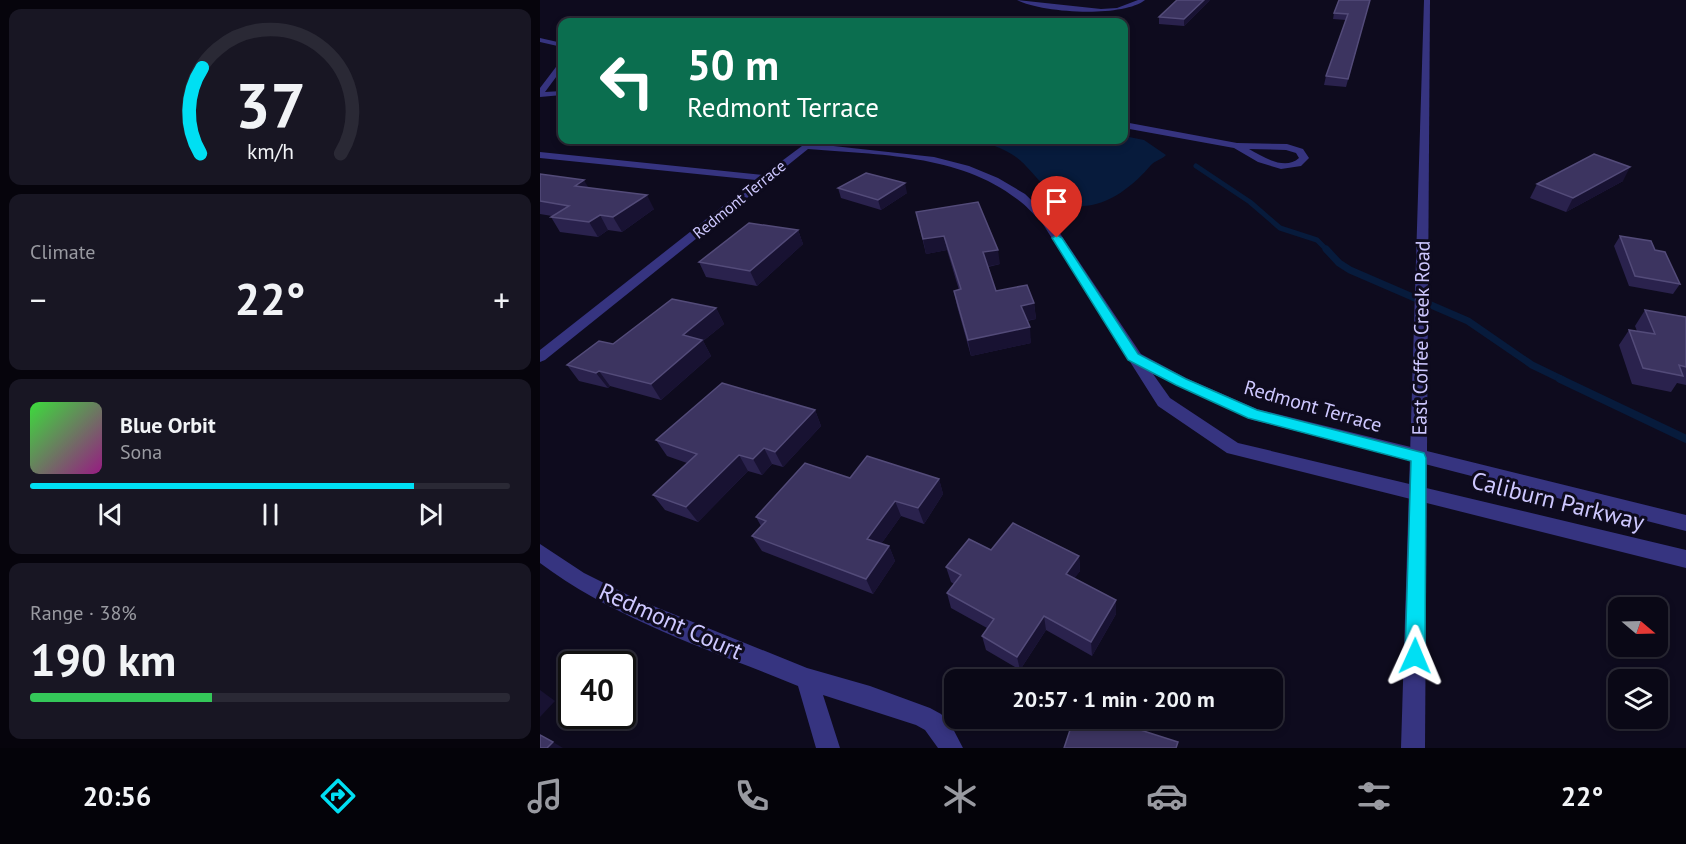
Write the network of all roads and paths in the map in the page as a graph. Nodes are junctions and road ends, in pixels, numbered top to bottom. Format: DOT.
graph roads {
  1 [pos="1020,0"];
  2 [pos="1142,0"];
  3 [pos="1427,0"];
  4 [pos="540,40"];
  5 [pos="558,44"];
  6 [pos="558,70"];
  7 [pos="558,93"];
  8 [pos="540,94"];
  9 [pos="1128,126"];
  10 [pos="809,144"];
  11 [pos="818,144"];
  12 [pos="1237,146"];
  13 [pos="540,155"];
  14 [pos="765,178"];
  15 [pos="540,357"];
  16 [pos="1133,357"];
  17 [pos="1418,458"];
  18 [pos="1418,494"];
  19 [pos="1686,523"];
  20 [pos="540,552"];
  21 [pos="1686,559"];
  22 [pos="807,679"];
  23 [pos="828,748"];
  24 [pos="951,748"];
  25 [pos="1413,748"];
  1 -- 2 [label="street"];
  3 -- 17 [label="street, East Coffee Creek Road"];
  4 -- 5 [label="street"];
  6 -- 8 [label="street"];
  7 -- 8 [label="street"];
  9 -- 12 [label="street"];
  10 -- 14 [label="street, Redmont Terrace"];
  11 -- 16 [label="street, Redmont Terrace"];
  12 -- 12 [label="street"];
  13 -- 14 [label="street"];
  14 -- 15 [label="street, Redmont Terrace"];
  16 -- 17 [label="street, Redmont Terrace"];
  16 -- 18 [label="street, Redmont Terrace"];
  17 -- 18 [label="street, East Coffee Creek Road"];
  17 -- 19 [label="street, Caliburn Parkway"];
  18 -- 21 [label="street, Caliburn Parkway"];
  18 -- 25 [label="street, East Coffee Creek Road"];
  20 -- 22 [label="street, Redmont Court"];
  22 -- 23 [label="street"];
  22 -- 24 [label="street, Redmont Court"];
}
